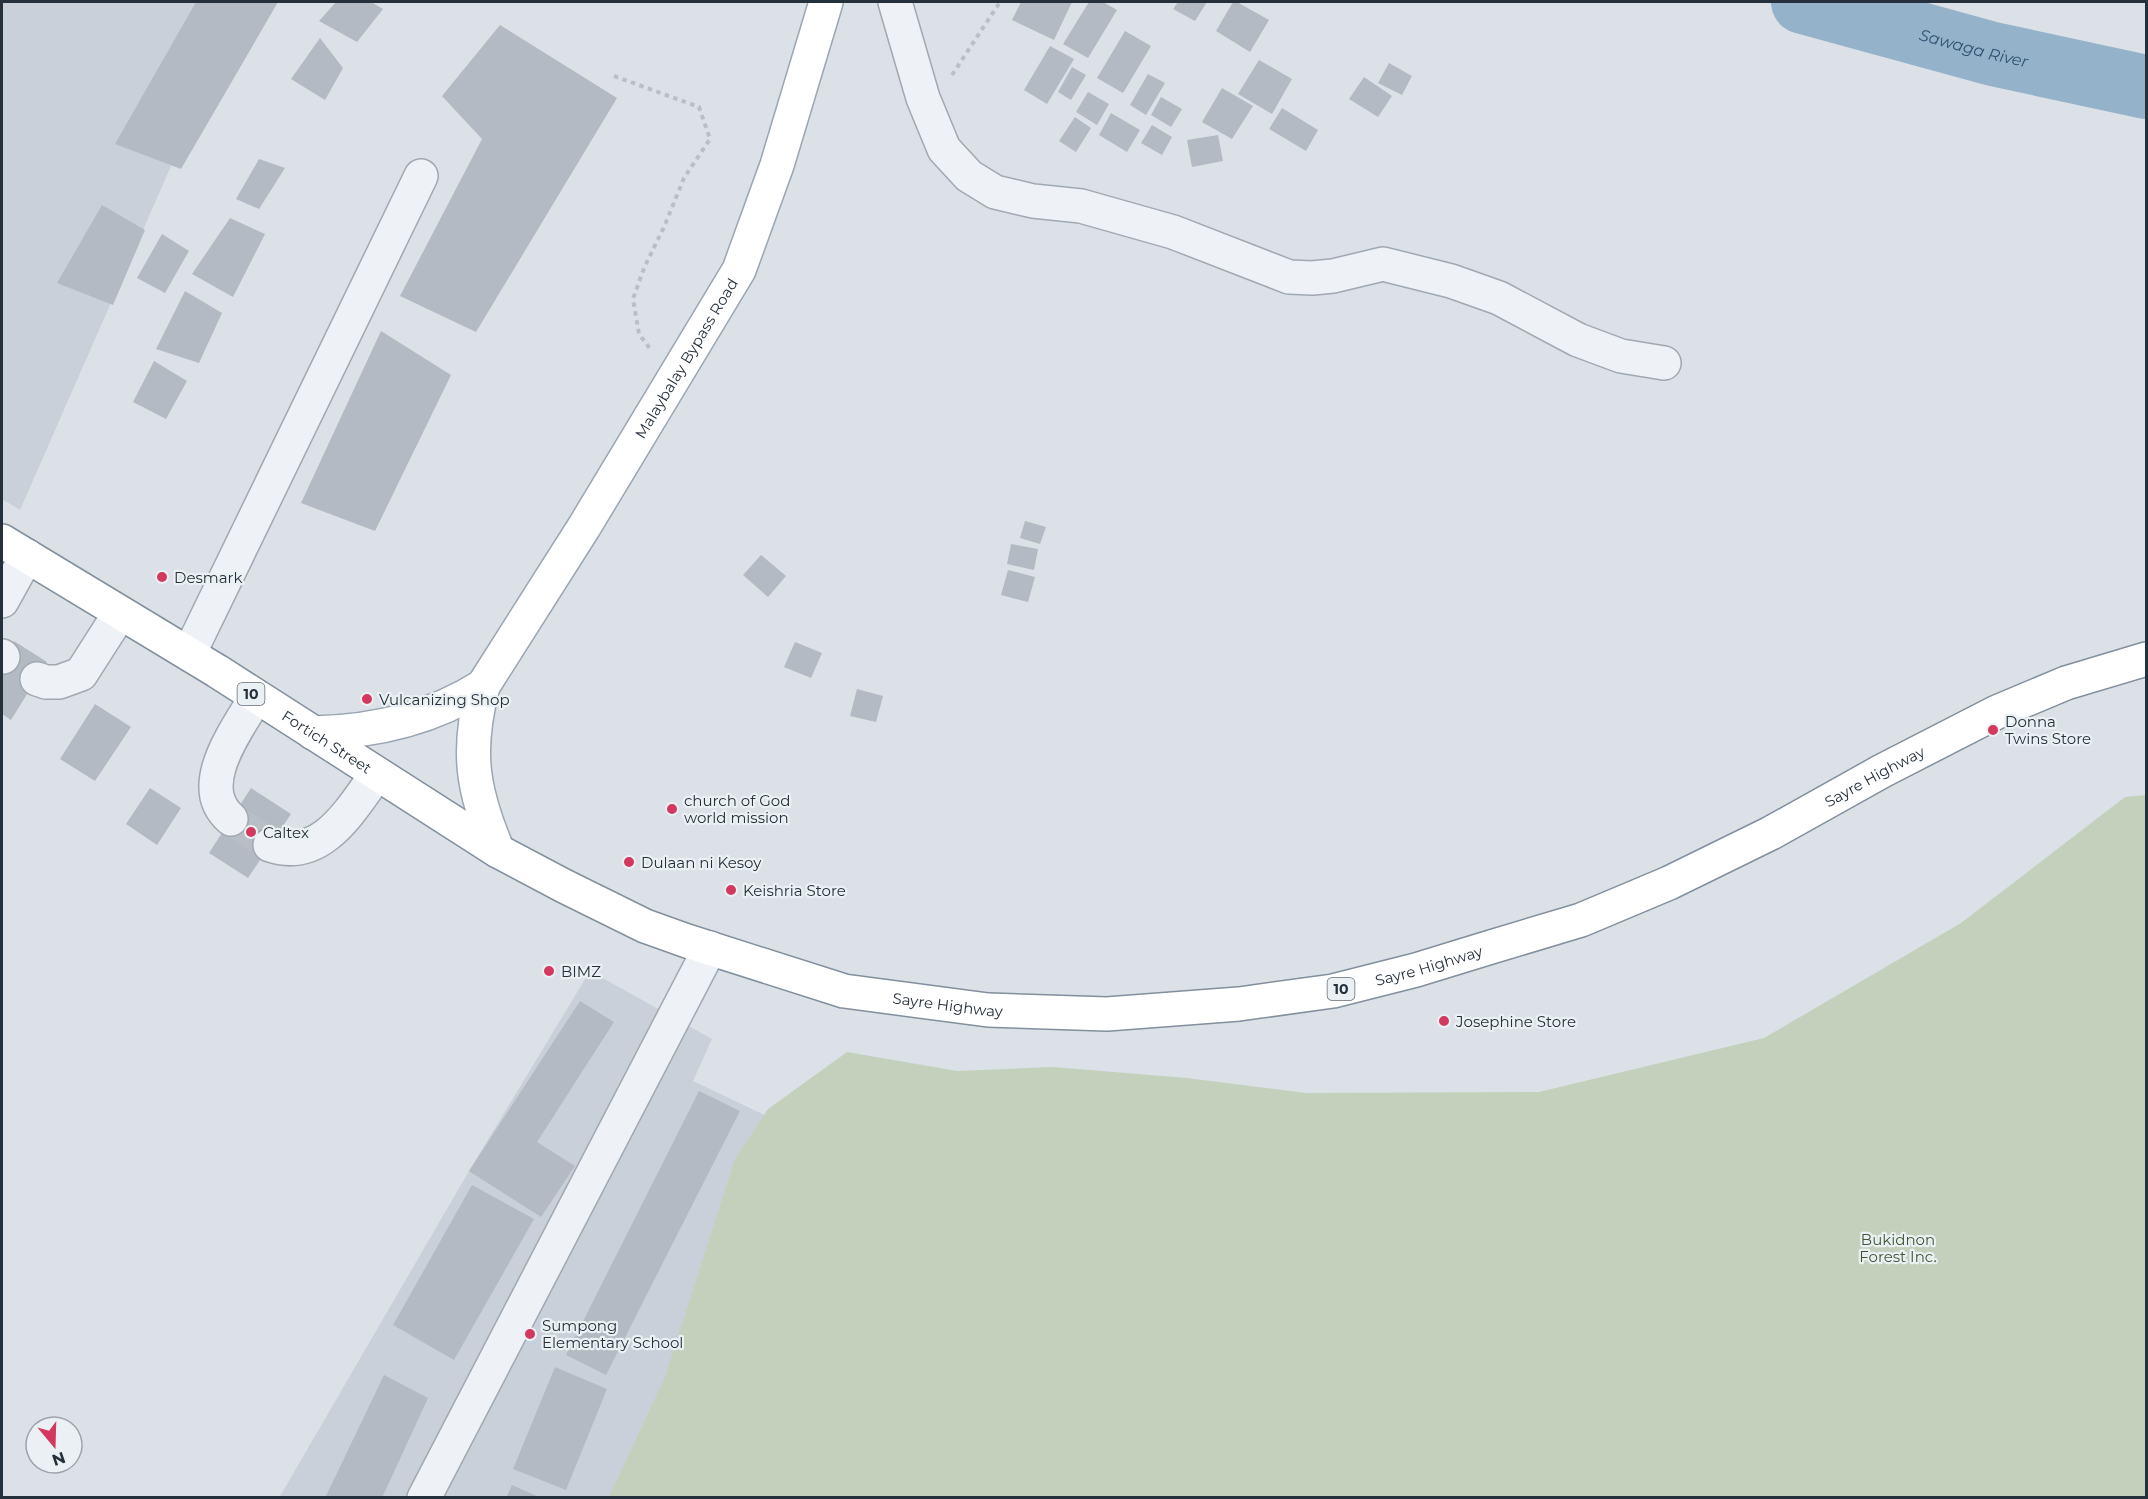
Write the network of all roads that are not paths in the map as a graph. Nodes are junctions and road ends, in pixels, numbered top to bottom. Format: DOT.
graph roads {
  1 [pos="826,2"];
  2 [pos="895,2"];
  3 [pos="422,176"];
  4 [pos="1664,363"];
  5 [pos="14,548"];
  6 [pos="2,601"];
  7 [pos="120,613"];
  8 [pos="189,654"];
  9 [pos="2143,654"];
  10 [pos="37,679"];
  11 [pos="483,686"];
  12 [pos="256,697"];
  13 [pos="313,733"];
  14 [pos="377,774"];
  15 [pos="231,819"];
  16 [pos="270,845"];
  17 [pos="498,851"];
  18 [pos="710,948"];
  19 [pos="424,1497"];
  1 -- 11 [label="main road, Malaybalay Bypass Road"];
  2 -- 4 [label="street"];
  3 -- 8 [label="street"];
  5 -- 6 [label="street"];
  5 -- 7 [label="main road, Fortich Street / 10"];
  7 -- 8 [label="main road, Fortich Street / 10"];
  7 -- 10 [label="street"];
  8 -- 12 [label="main road, Fortich Street / 10"];
  9 -- 18 [label="main road, Sayre Highway / 10"];
  11 -- 13 [label="main road, Malaybalay Bypass Road"];
  11 -- 17 [label="main road, Malaybalay Bypass Road"];
  12 -- 13 [label="main road, Fortich Street / 10"];
  12 -- 15 [label="street"];
  13 -- 14 [label="main road, Fortich Street / 10"];
  14 -- 16 [label="street"];
  14 -- 17 [label="main road, Fortich Street / 10"];
  17 -- 18 [label="main road, Sayre Highway / 10"];
  18 -- 19 [label="street"];
}
